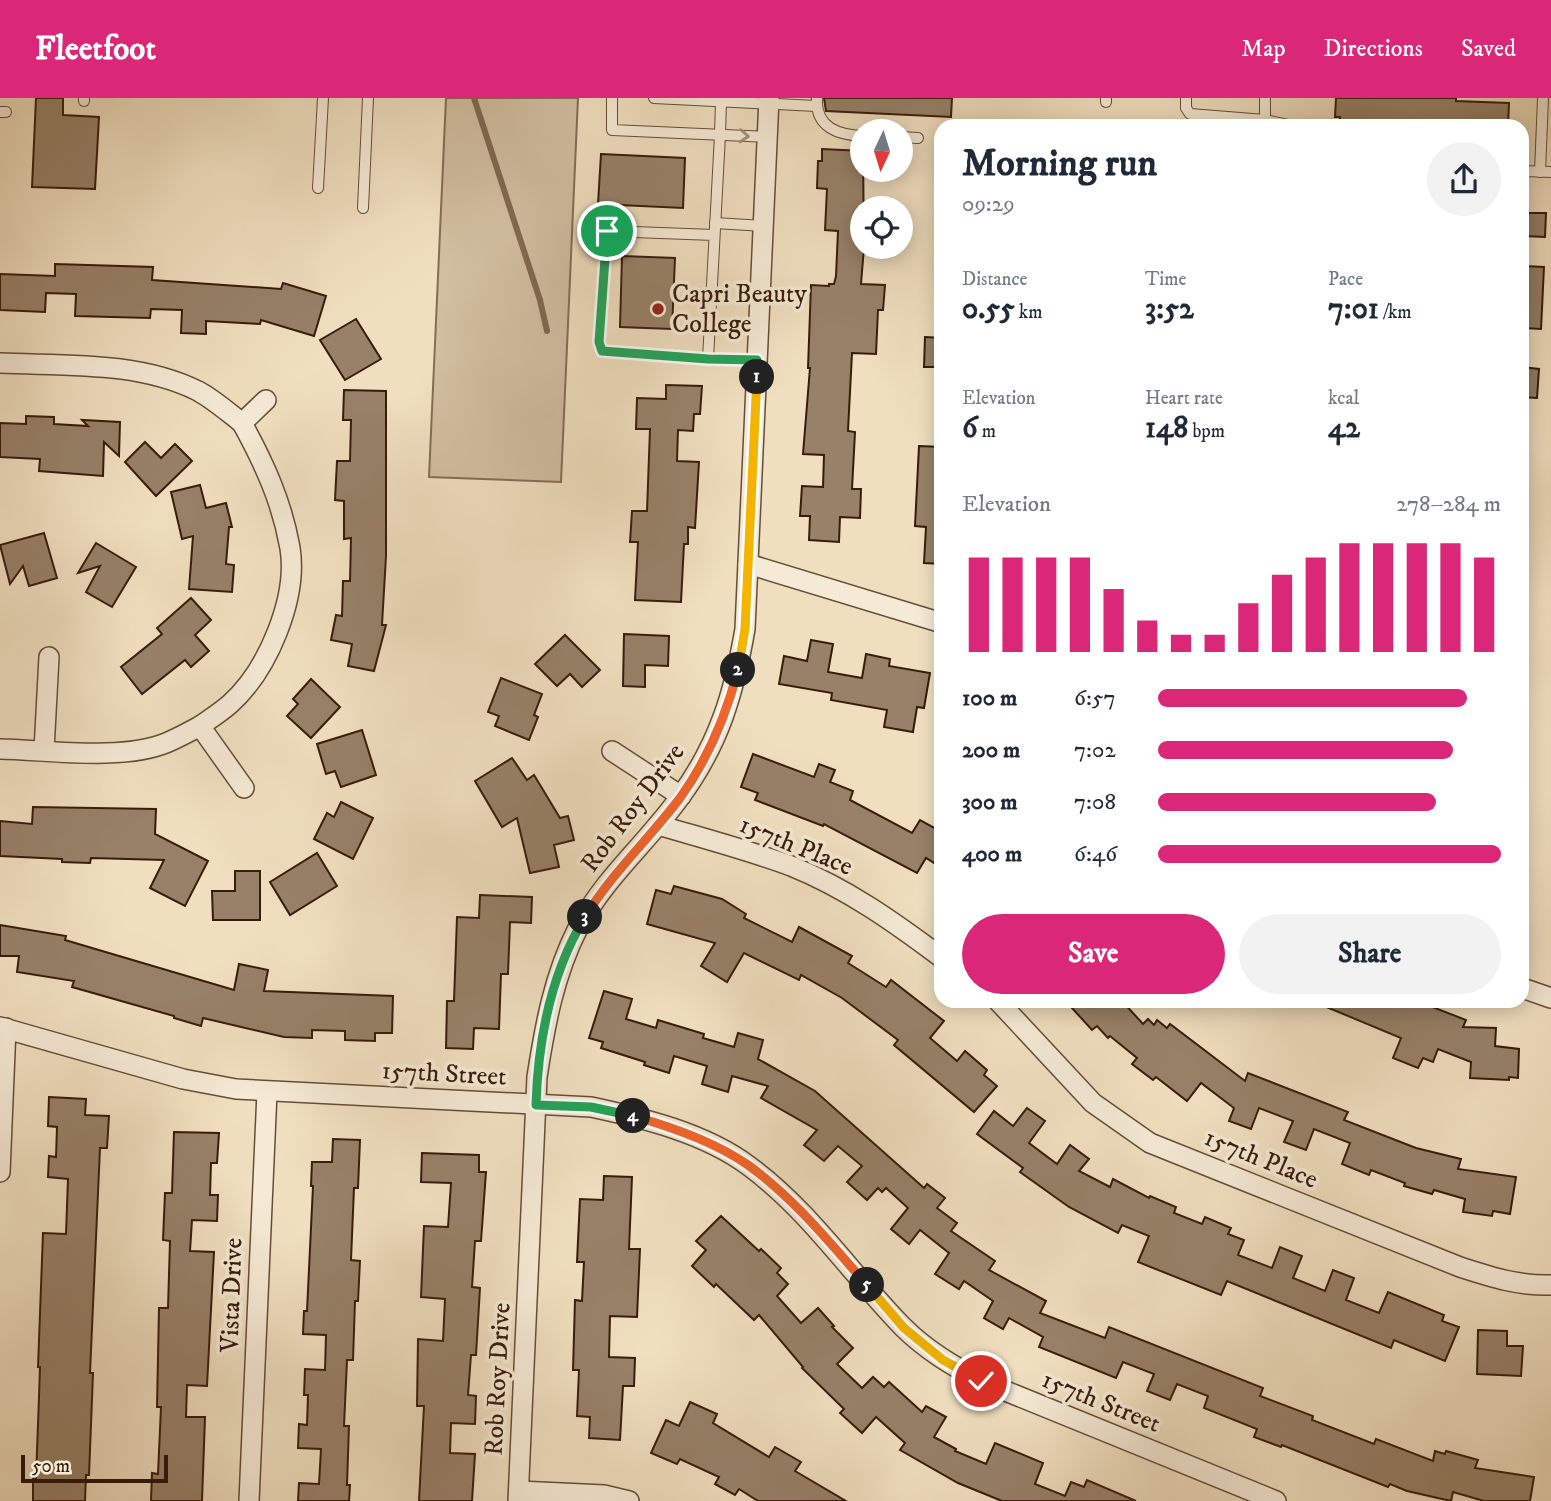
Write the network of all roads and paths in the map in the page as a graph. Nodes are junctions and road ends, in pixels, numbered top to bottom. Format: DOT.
graph roads {
  1 [pos="323,98"];
  2 [pos="368,98"];
  3 [pos="612,98"];
  4 [pos="654,98"];
  5 [pos="1186,98"];
  6 [pos="1265,98"];
  7 [pos="1543,98"];
  8 [pos="721,101"];
  9 [pos="769,101"];
  10 [pos="817,102"];
  11 [pos="1252,119"];
  12 [pos="1265,119"];
  13 [pos="720,135"];
  14 [pos="850,135"];
  15 [pos="768,137"];
  16 [pos="914,138"];
  17 [pos="918,138"];
  18 [pos="1546,172"];
  19 [pos="318,188"];
  20 [pos="363,208"];
  21 [pos="715,223"];
  22 [pos="764,226"];
  23 [pos="714,235"];
  24 [pos="708,359"];
  25 [pos="757,360"];
  26 [pos="0,363"];
  27 [pos="266,400"];
  28 [pos="242,423"];
  29 [pos="748,564"];
  30 [pos="934,621"];
  31 [pos="49,657"];
  32 [pos="200,726"];
  33 [pos="0,749"];
  34 [pos="44,750"];
  35 [pos="612,751"];
  36 [pos="244,788"];
  37 [pos="681,796"];
  38 [pos="658,825"];
  39 [pos="934,951"];
  40 [pos="1529,990"];
  41 [pos="1551,998"];
  42 [pos="1005,1008"];
  43 [pos="3,1028"];
  44 [pos="267,1092"];
  45 [pos="536,1105"];
  46 [pos="0,1172"];
  47 [pos="1551,1285"];
  48 [pos="518,1496"];
  49 [pos="249,1501"];
  50 [pos="629,1501"];
  51 [pos="1276,1501"];
  1 -- 19 [label="lane"];
  2 -- 20 [label="lane"];
  3 -- 13 [label="lane"];
  4 -- 8 [label="lane"];
  5 -- 11 [label="lane"];
  6 -- 12 [label="lane"];
  7 -- 18 [label="lane"];
  8 -- 9 [label="lane"];
  8 -- 13 [label="lane"];
  9 -- 10 [label="lane"];
  9 -- 15 [label="street, Rob Roy Drive"];
  10 -- 14 [label="lane"];
  13 -- 15 [label="lane, one-way"];
  13 -- 21 [label="lane"];
  15 -- 22 [label="street, Rob Roy Drive"];
  16 -- 17 [label="lane"];
  21 -- 22 [label="lane"];
  21 -- 23 [label="lane"];
  22 -- 25 [label="street, Rob Roy Drive"];
  23 -- 24 [label="lane"];
  23 -- 24 [label="lane"];
  24 -- 25 [label="lane"];
  25 -- 29 [label="street, Rob Roy Drive"];
  26 -- 28 [label="street"];
  27 -- 28 [label="street"];
  28 -- 32 [label="street"];
  29 -- 30 [label="street"];
  29 -- 37 [label="street, Rob Roy Drive"];
  31 -- 34 [label="street"];
  32 -- 34 [label="street"];
  32 -- 36 [label="street"];
  33 -- 34 [label="street"];
  35 -- 37 [label="street"];
  37 -- 38 [label="street, Rob Roy Drive"];
  38 -- 39 [label="street, 157th Place"];
  38 -- 45 [label="street, Rob Roy Drive"];
  40 -- 41 [label="street"];
  42 -- 47 [label="street, 157th Place"];
  43 -- 44 [label="street, 157th Street"];
  43 -- 46 [label="street"];
  44 -- 45 [label="street, 157th Street"];
  44 -- 49 [label="street, Vista Drive"];
  45 -- 48 [label="street, Rob Roy Drive"];
  45 -- 51 [label="street, 157th Street"];
  48 -- 50 [label="street"];
}
